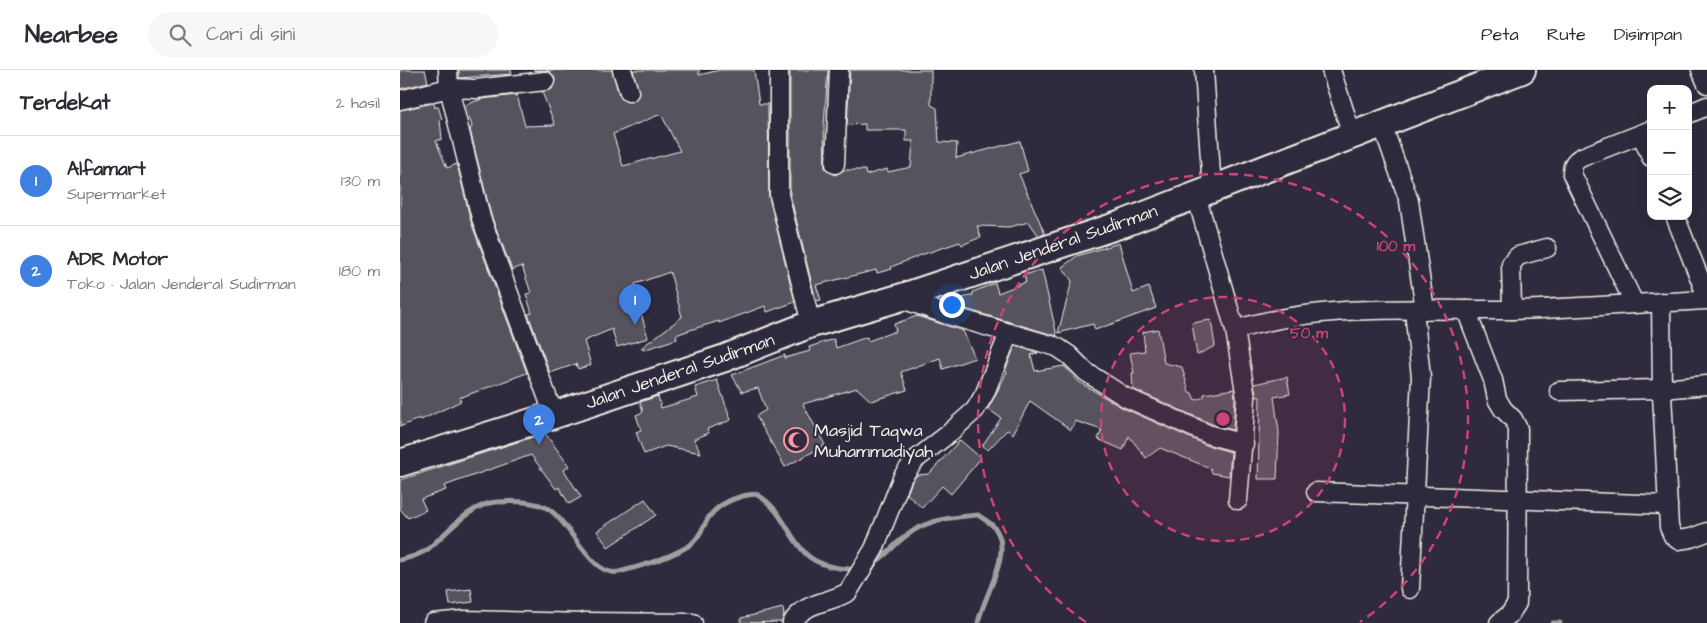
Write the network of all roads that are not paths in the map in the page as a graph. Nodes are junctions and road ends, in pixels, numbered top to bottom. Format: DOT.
graph roads {
  1 [pos="448,70"];
  2 [pos="622,70"];
  3 [pos="779,70"];
  4 [pos="839,70"];
  5 [pos="1204,70"];
  6 [pos="1331,70"];
  7 [pos="1522,70"];
  8 [pos="1701,70"];
  9 [pos="545,81"];
  10 [pos="1707,84"];
  11 [pos="449,88"];
  12 [pos="628,92"];
  13 [pos="400,100"];
  14 [pos="1707,106"];
  15 [pos="1692,112"];
  16 [pos="1382,124"];
  17 [pos="1646,132"];
  18 [pos="1352,135"];
  19 [pos="834,164"];
  20 [pos="1204,192"];
  21 [pos="1676,220"];
  22 [pos="1547,248"];
  23 [pos="900,298"];
  24 [pos="1707,298"];
  25 [pos="1661,302"];
  26 [pos="1634,304"];
  27 [pos="1419,310"];
  28 [pos="1466,310"];
  29 [pos="1512,310"];
  30 [pos="810,324"];
  31 [pos="1235,330"];
  32 [pos="1009,333"];
  33 [pos="1707,385"];
  34 [pos="1662,389"];
  35 [pos="1559,391"];
  36 [pos="554,415"];
  37 [pos="1244,444"];
  38 [pos="400,463"];
  39 [pos="1316,492"];
  40 [pos="1414,496"];
  41 [pos="1518,499"];
  42 [pos="1238,500"];
  43 [pos="1668,505"];
  44 [pos="1707,532"];
  45 [pos="1410,589"];
  46 [pos="585,622"];
  47 [pos="433,623"];
  48 [pos="693,623"];
  49 [pos="792,623"];
  50 [pos="1499,623"];
  1 -- 11 [label="street"];
  2 -- 12 [label="street"];
  3 -- 30 [label="street"];
  4 -- 19 [label="street"];
  5 -- 20 [label="street"];
  6 -- 18 [label="street"];
  7 -- 16 [label="highway, Jalan Jenderal Sudirman"];
  8 -- 10 [label="street"];
  9 -- 11 [label="street"];
  11 -- 13 [label="street"];
  11 -- 36 [label="street"];
  14 -- 15 [label="street"];
  16 -- 18 [label="highway, Jalan Jenderal Sudirman"];
  16 -- 27 [label="street"];
  17 -- 26 [label="street"];
  18 -- 20 [label="highway, Jalan Jenderal Sudirman"];
  20 -- 23 [label="highway, Jalan Jenderal Sudirman"];
  20 -- 31 [label="street"];
  21 -- 24 [label="street"];
  22 -- 29 [label="street"];
  23 -- 30 [label="highway, Jalan Jenderal Sudirman"];
  23 -- 32 [label="street"];
  24 -- 25 [label="street"];
  25 -- 26 [label="street"];
  25 -- 34 [label="street"];
  26 -- 29 [label="street"];
  27 -- 28 [label="street"];
  27 -- 31 [label="street"];
  27 -- 40 [label="street"];
  28 -- 29 [label="street"];
  28 -- 41 [label="street"];
  30 -- 36 [label="highway, Jalan Jenderal Sudirman"];
  31 -- 37 [label="street"];
  32 -- 37 [label="street"];
  32 -- 49 [label="street"];
  33 -- 34 [label="street"];
  34 -- 35 [label="street"];
  34 -- 43 [label="street"];
  36 -- 38 [label="highway, Jalan Jenderal Sudirman"];
  37 -- 42 [label="street"];
  39 -- 40 [label="street"];
  40 -- 41 [label="street"];
  40 -- 45 [label="street"];
  41 -- 43 [label="street"];
  41 -- 50 [label="street"];
  43 -- 44 [label="street"];
  46 -- 47 [label="street"];
  46 -- 48 [label="street"];
}
